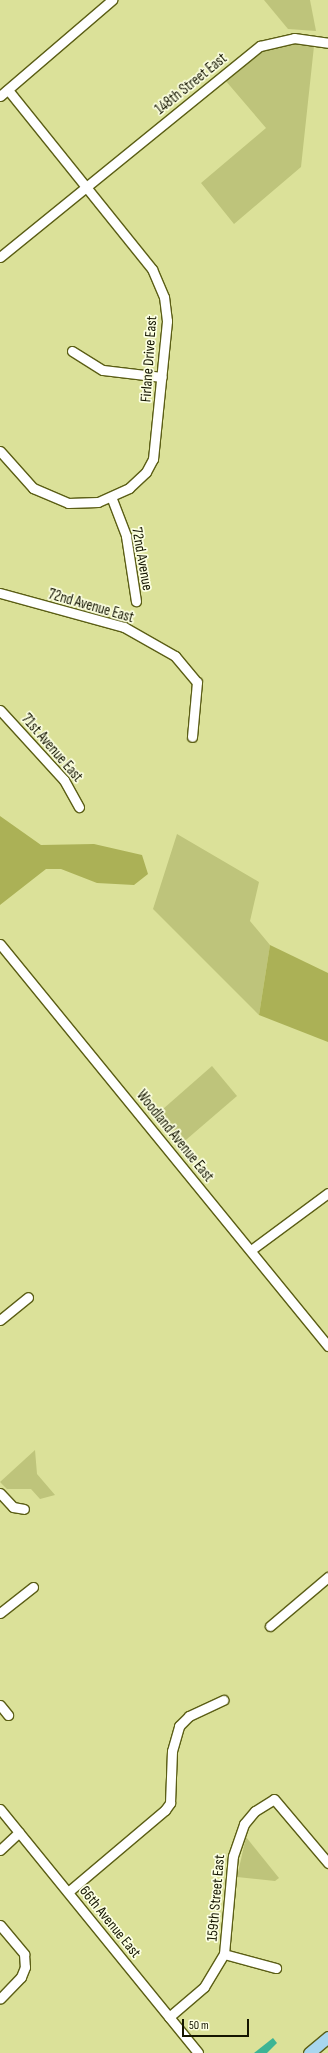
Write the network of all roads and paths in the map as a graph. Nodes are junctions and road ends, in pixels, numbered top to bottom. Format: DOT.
graph roads {
  1 [pos="112,0"];
  2 [pos="328,44"];
  3 [pos="8,90"];
  4 [pos="0,96"];
  5 [pos="87,190"];
  6 [pos="0,257"];
  7 [pos="72,350"];
  8 [pos="162,377"];
  9 [pos="0,451"];
  10 [pos="112,499"];
  11 [pos="0,593"];
  12 [pos="136,601"];
  13 [pos="0,710"];
  14 [pos="192,737"];
  15 [pos="79,807"];
  16 [pos="0,944"];
  17 [pos="328,1193"];
  18 [pos="251,1250"];
  19 [pos="28,1297"];
  20 [pos="0,1320"];
  21 [pos="328,1346"];
  22 [pos="0,1493"];
  23 [pos="24,1509"];
  24 [pos="328,1578"];
  25 [pos="33,1587"];
  26 [pos="0,1613"];
  27 [pos="270,1626"];
  28 [pos="222,1700"];
  29 [pos="0,1704"];
  30 [pos="8,1715"];
  31 [pos="0,1809"];
  32 [pos="19,1832"];
  33 [pos="0,1850"];
  34 [pos="328,1864"];
  35 [pos="68,1892"];
  36 [pos="0,1925"];
  37 [pos="224,1954"];
  38 [pos="276,1968"];
  39 [pos="0,1999"];
  40 [pos="169,2017"];
  41 [pos="328,2037"];
  42 [pos="198,2053"];
  43 [pos="309,2053"];
  1 -- 3 [label="street"];
  2 -- 5 [label="street, 148th Street East"];
  3 -- 4 [label="street"];
  3 -- 5 [label="street, Firlane Drive East"];
  5 -- 6 [label="street, 148th Street East"];
  5 -- 8 [label="street, Firlane Drive East"];
  7 -- 8 [label="street"];
  8 -- 10 [label="street, Firlane Drive East"];
  9 -- 10 [label="street"];
  10 -- 12 [label="street, 72nd Avenue"];
  11 -- 14 [label="street, 72nd Avenue East"];
  13 -- 15 [label="street, 71st Avenue East"];
  16 -- 18 [label="street, Woodland Avenue East"];
  17 -- 18 [label="street"];
  18 -- 21 [label="street, Woodland Avenue East"];
  19 -- 20 [label="street"];
  22 -- 23 [label="street"];
  24 -- 27 [label="street"];
  25 -- 26 [label="street"];
  28 -- 35 [label="street"];
  29 -- 30 [label="street"];
  31 -- 32 [label="street, 66th Avenue East"];
  32 -- 33 [label="street"];
  32 -- 35 [label="street, 66th Avenue East"];
  34 -- 37 [label="street, 159th Street East"];
  35 -- 40 [label="street, 66th Avenue East"];
  36 -- 39 [label="street"];
  37 -- 38 [label="street"];
  37 -- 40 [label="street, 159th Street East"];
  40 -- 42 [label="street, 66th Avenue East"];
  41 -- 43 [label="main road"];
}
